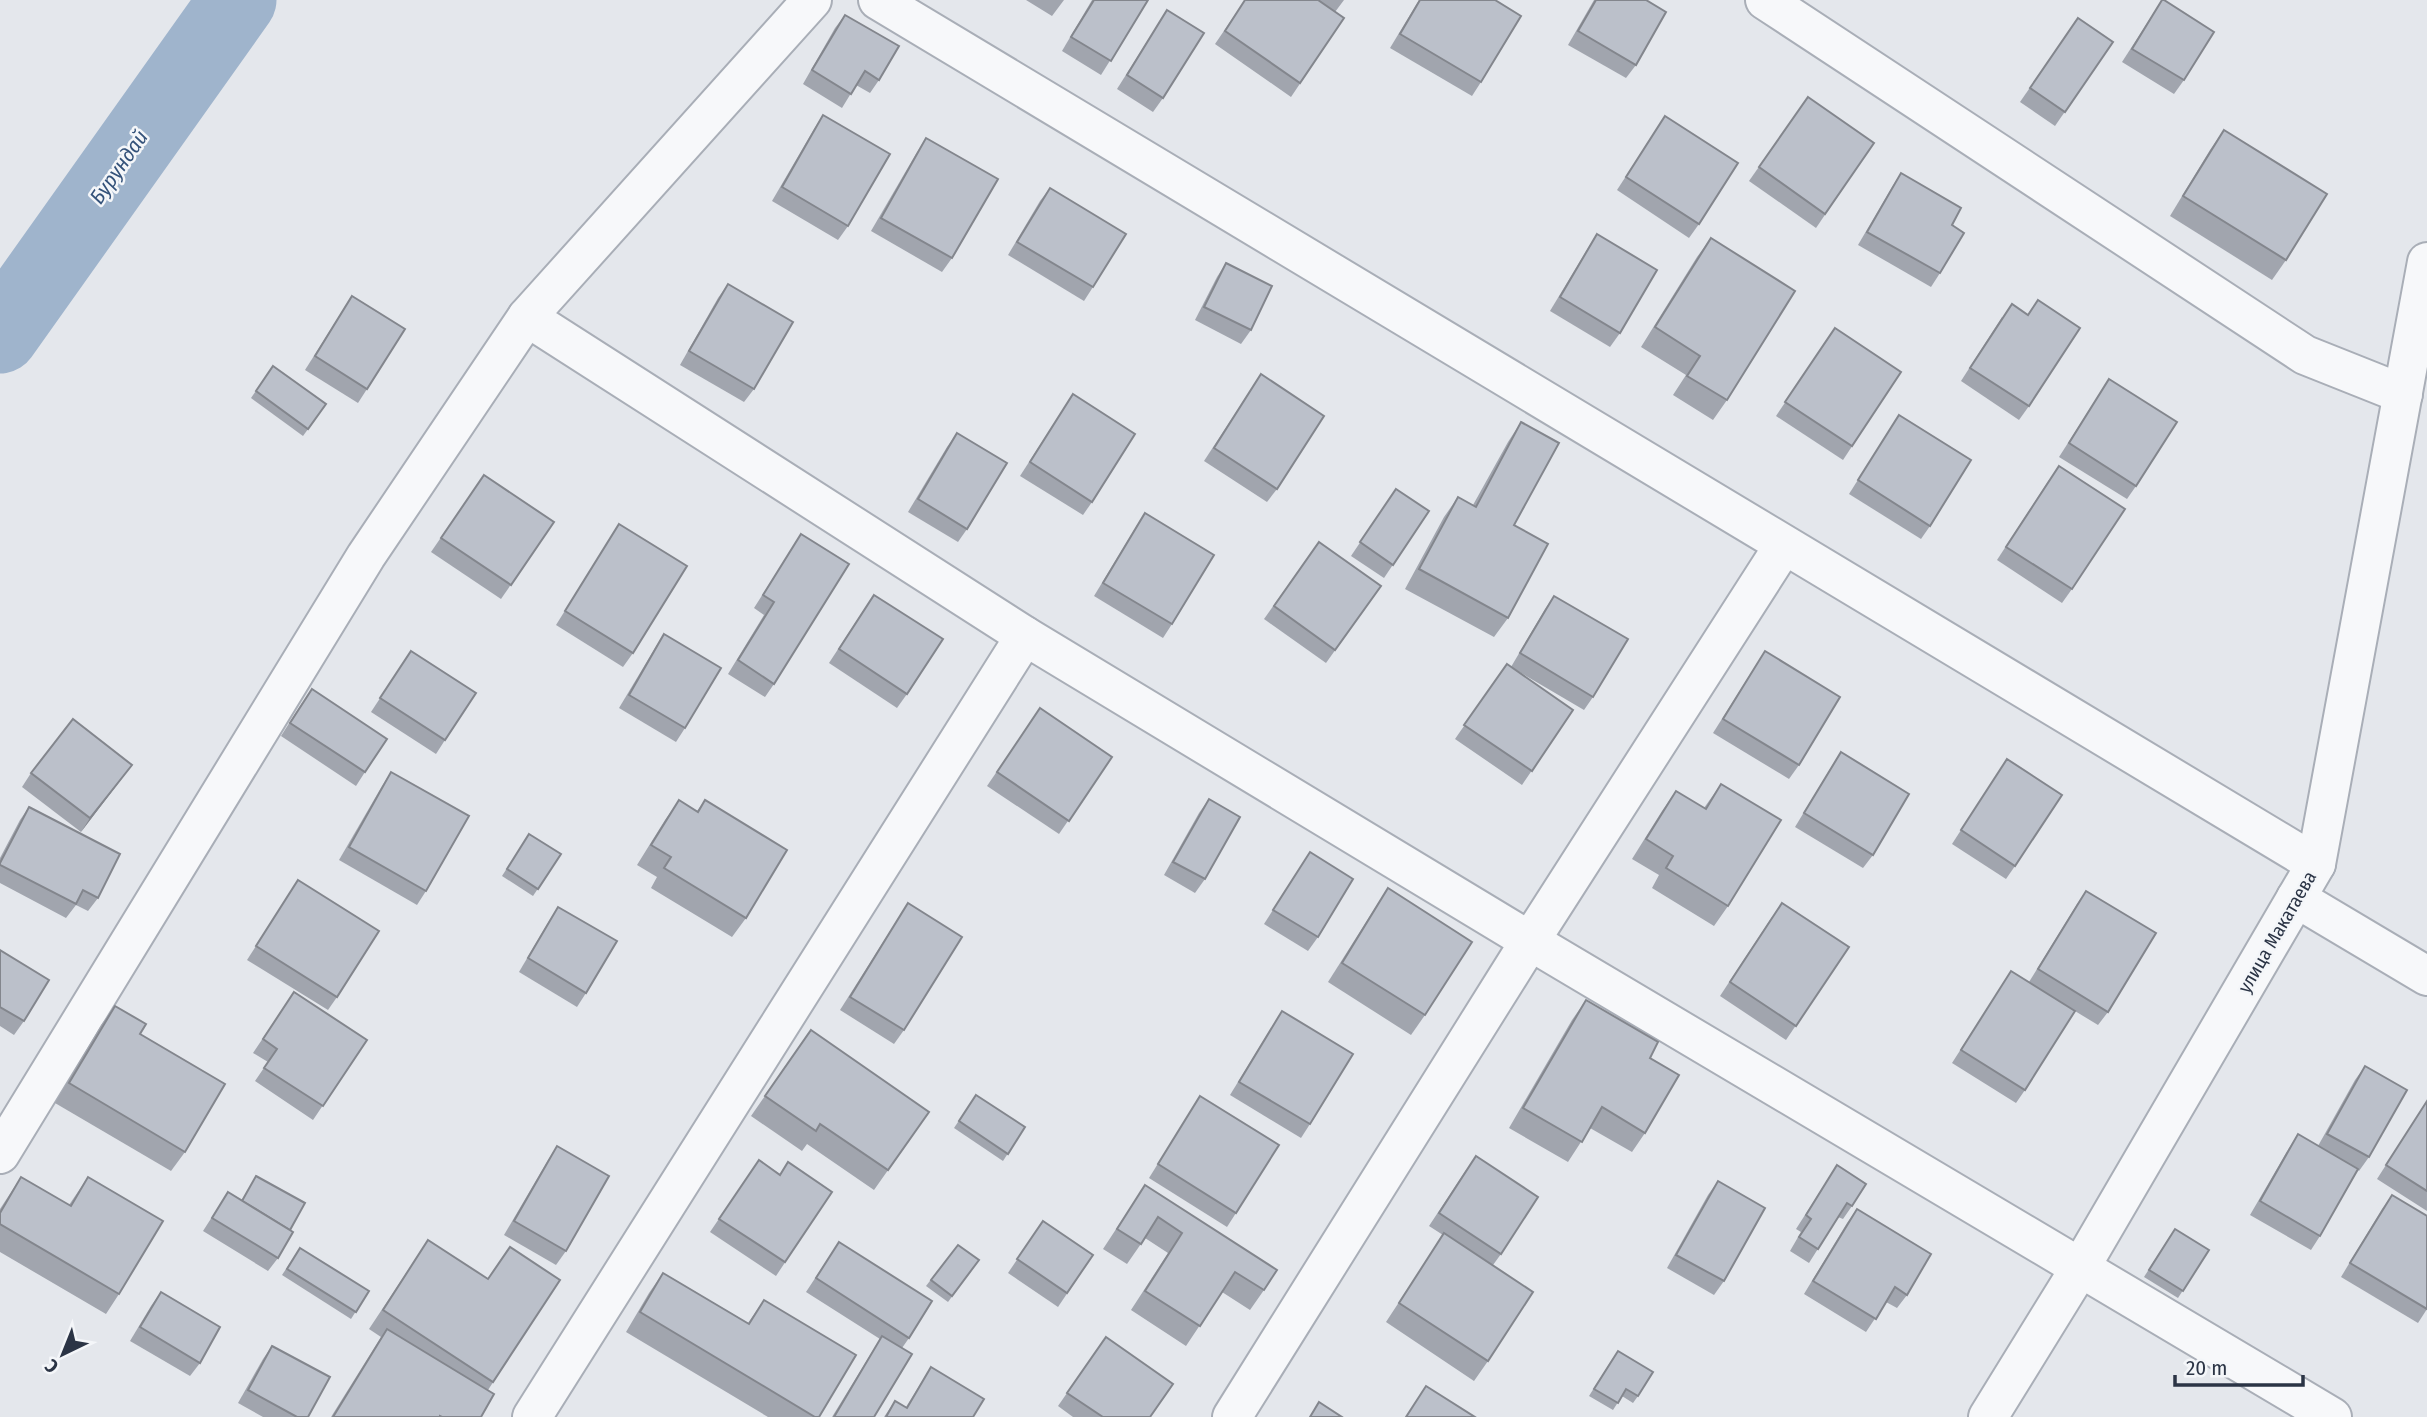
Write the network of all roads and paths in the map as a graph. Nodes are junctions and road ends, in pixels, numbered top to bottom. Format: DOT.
graph roads {
  1 [pos="812,0"];
  2 [pos="878,0"];
  3 [pos="1765,0"];
  4 [pos="2427,262"];
  5 [pos="527,317"];
  6 [pos="2403,394"];
  7 [pos="1784,545"];
  8 [pos="1025,636"];
  9 [pos="2316,864"];
  10 [pos="2296,898"];
  11 [pos="1530,941"];
  12 [pos="2427,976"];
  13 [pos="0,1154"];
  14 [pos="2080,1268"];
  15 [pos="532,1417"];
  16 [pos="1231,1417"];
  17 [pos="1988,1417"];
  18 [pos="2332,1417"];
  1 -- 5 [label="street"];
  2 -- 7 [label="street"];
  3 -- 6 [label="street"];
  4 -- 6 [label="street, улица Макатаева"];
  5 -- 8 [label="street"];
  5 -- 13 [label="street"];
  6 -- 9 [label="street, улица Макатаева"];
  7 -- 9 [label="street"];
  7 -- 11 [label="street"];
  8 -- 11 [label="street"];
  8 -- 15 [label="street"];
  9 -- 10 [label="street, улица Макатаева"];
  10 -- 12 [label="street"];
  10 -- 14 [label="street, улица Макатаева"];
  11 -- 14 [label="street"];
  11 -- 16 [label="street"];
  14 -- 17 [label="street, улица Макатаева"];
  14 -- 18 [label="street"];
}
